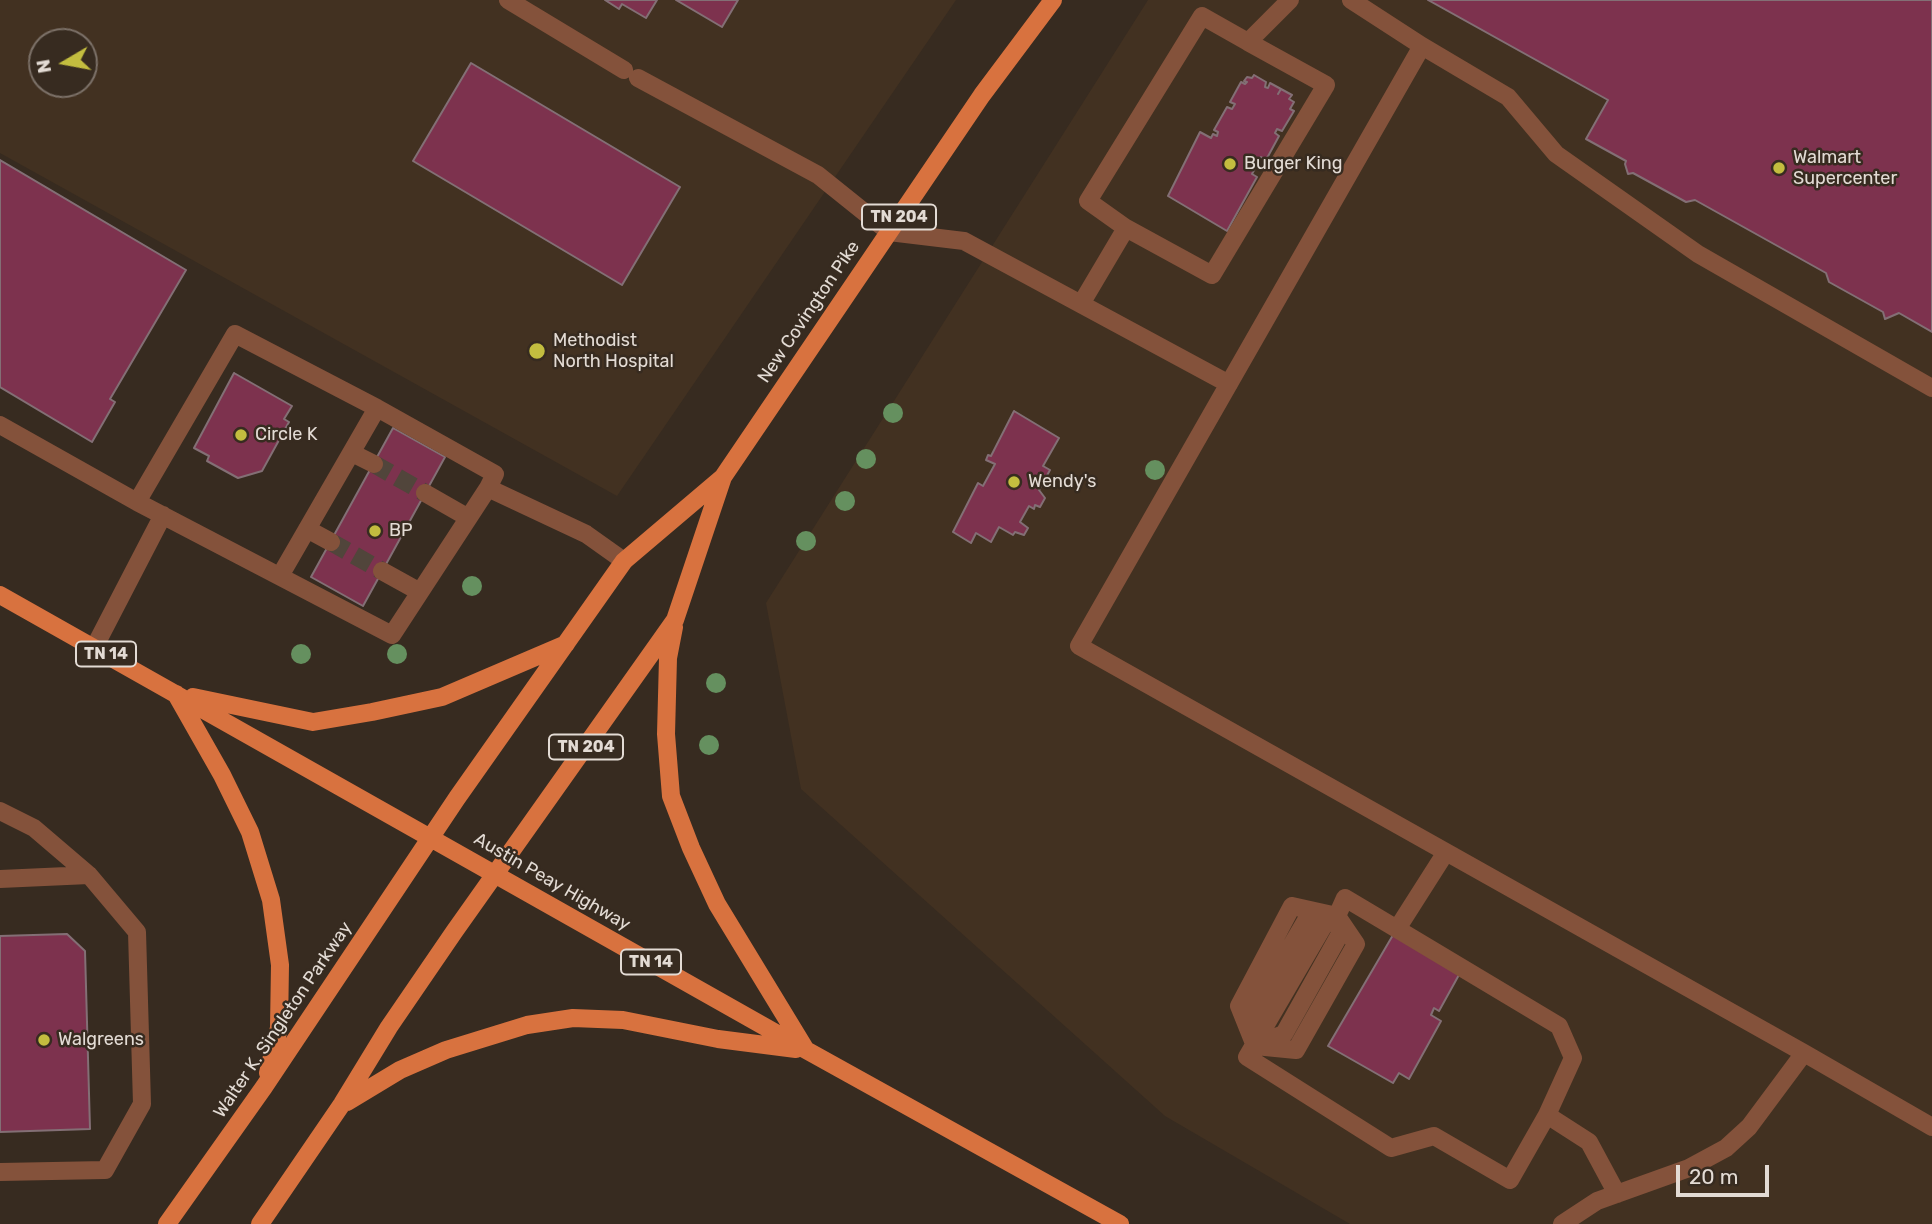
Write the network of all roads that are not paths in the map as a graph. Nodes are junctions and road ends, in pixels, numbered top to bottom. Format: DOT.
graph roads {
  1 [pos="508,0"];
  2 [pos="1053,0"];
  3 [pos="1290,0"];
  4 [pos="1351,0"];
  5 [pos="1248,42"];
  6 [pos="1422,46"];
  7 [pos="1126,228"];
  8 [pos="888,232"];
  9 [pos="1081,304"];
  10 [pos="1229,384"];
  11 [pos="1932,388"];
  12 [pos="377,408"];
  13 [pos="0,425"];
  14 [pos="352,453"];
  15 [pos="374,464"];
  16 [pos="723,477"];
  17 [pos="488,488"];
  18 [pos="425,493"];
  19 [pos="137,502"];
  20 [pos="163,515"];
  21 [pos="467,517"];
  22 [pos="307,529"];
  23 [pos="331,542"];
  24 [pos="624,561"];
  25 [pos="382,571"];
  26 [pos="280,576"];
  27 [pos="420,592"];
  28 [pos="0,595"];
  29 [pos="675,620"];
  30 [pos="566,644"];
  31 [pos="94,648"];
  32 [pos="176,694"];
  33 [pos="0,811"];
  34 [pos="432,837"];
  35 [pos="1446,852"];
  36 [pos="495,874"];
  37 [pos="89,875"];
  38 [pos="0,879"];
  39 [pos="1337,916"];
  40 [pos="1397,929"];
  41 [pos="1255,1046"];
  42 [pos="806,1050"];
  43 [pos="1804,1053"];
  44 [pos="264,1087"];
  45 [pos="342,1104"];
  46 [pos="1547,1115"];
  47 [pos="1932,1127"];
  48 [pos="0,1172"];
  49 [pos="1617,1194"];
  50 [pos="167,1224"];
  51 [pos="260,1224"];
  52 [pos="1121,1224"];
  53 [pos="1562,1224"];
  1 -- 8 [label="lane"];
  2 -- 8 [label="main road, New Covington Pike / TN 204"];
  3 -- 5 [label="lane"];
  4 -- 6 [label="lane"];
  5 -- 7 [label="lane"];
  5 -- 7 [label="lane"];
  6 -- 10 [label="lane"];
  6 -- 11 [label="lane"];
  7 -- 9 [label="lane"];
  8 -- 9 [label="lane"];
  8 -- 16 [label="main road, New Covington Pike / TN 204"];
  9 -- 10 [label="lane"];
  10 -- 35 [label="lane"];
  12 -- 14 [label="lane"];
  12 -- 17 [label="lane"];
  12 -- 19 [label="lane"];
  13 -- 19 [label="lane"];
  14 -- 15 [label="lane"];
  14 -- 22 [label="lane"];
  16 -- 24 [label="main road, New Covington Pike / TN 204"];
  16 -- 29 [label="main road, New Covington Pike / TN 204"];
  17 -- 21 [label="lane"];
  17 -- 24 [label="lane"];
  18 -- 21 [label="lane"];
  19 -- 20 [label="lane"];
  20 -- 26 [label="lane"];
  20 -- 31 [label="lane"];
  21 -- 27 [label="lane"];
  22 -- 23 [label="lane"];
  22 -- 26 [label="lane"];
  24 -- 30 [label="main road, New Covington Pike / TN 204"];
  25 -- 27 [label="lane"];
  26 -- 27 [label="lane"];
  28 -- 31 [label="main road, Austin Peay Highway / TN 14"];
  29 -- 36 [label="main road, New Covington Pike / TN 204"];
  29 -- 42 [label="main road"];
  30 -- 32 [label="main road"];
  30 -- 34 [label="main road, New Covington Pike / TN 204"];
  31 -- 32 [label="main road, Austin Peay Highway / TN 14"];
  32 -- 34 [label="main road, Austin Peay Highway / TN 14"];
  32 -- 44 [label="main road"];
  33 -- 37 [label="lane"];
  34 -- 36 [label="main road, Austin Peay Highway / TN 14"];
  34 -- 44 [label="main road, Walter K. Singleton Parkway / TN 204"];
  35 -- 40 [label="lane"];
  35 -- 43 [label="lane"];
  36 -- 42 [label="main road, Austin Peay Highway / TN 14"];
  36 -- 45 [label="main road, TN 204"];
  37 -- 38 [label="lane"];
  37 -- 48 [label="lane"];
  39 -- 40 [label="lane"];
  39 -- 41 [label="lane"];
  39 -- 41 [label="lane"];
  39 -- 41 [label="lane"];
  40 -- 46 [label="lane"];
  41 -- 46 [label="lane"];
  42 -- 45 [label="main road"];
  42 -- 52 [label="main road, Austin Peay Highway / TN 14"];
  43 -- 47 [label="lane"];
  43 -- 49 [label="lane"];
  44 -- 50 [label="main road, Walter K. Singleton Parkway / TN 204"];
  45 -- 51 [label="main road, TN 204"];
  46 -- 49 [label="lane"];
  49 -- 53 [label="lane"];
}
